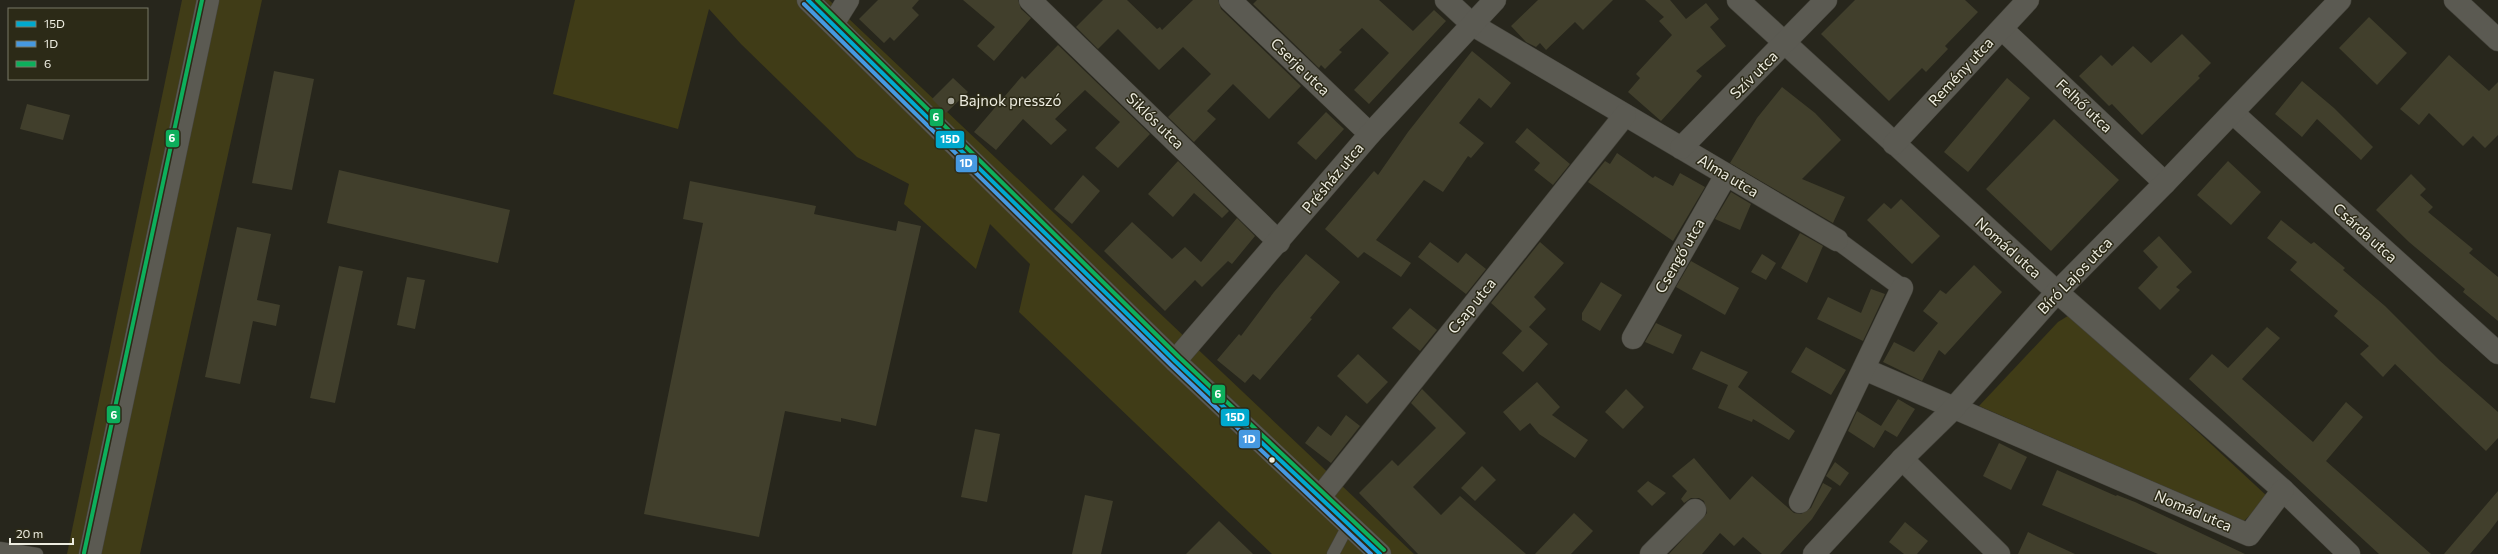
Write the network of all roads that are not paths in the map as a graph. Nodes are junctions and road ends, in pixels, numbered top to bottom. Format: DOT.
graph roads {
  1 [pos="208,0"];
  2 [pos="808,0"];
  3 [pos="848,0"];
  4 [pos="1030,0"];
  5 [pos="1230,0"];
  6 [pos="1446,0"];
  7 [pos="1495,0"];
  8 [pos="1738,0"];
  9 [pos="1826,0"];
  10 [pos="2028,0"];
  11 [pos="2340,0"];
  12 [pos="2455,0"];
  13 [pos="833,24"];
  14 [pos="1472,24"];
  15 [pos="2002,29"];
  16 [pos="2498,40"];
  17 [pos="1784,44"];
  18 [pos="2233,114"];
  19 [pos="1625,115"];
  20 [pos="1370,134"];
  21 [pos="1894,144"];
  22 [pos="1681,148"];
  23 [pos="1726,175"];
  24 [pos="2166,183"];
  25 [pos="1837,240"];
  26 [pos="1279,242"];
  27 [pos="1902,288"];
  28 [pos="2057,292"];
  29 [pos="1633,338"];
  30 [pos="2498,353"];
  31 [pos="1175,361"];
  32 [pos="1864,369"];
  33 [pos="1953,409"];
  34 [pos="1902,459"];
  35 [pos="2283,490"];
  36 [pos="1320,497"];
  37 [pos="1800,502"];
  38 [pos="1695,510"];
  39 [pos="1349,524"];
  40 [pos="0,548"];
  41 [pos="37,554"];
  42 [pos="90,554"];
  43 [pos="1332,554"];
  44 [pos="1380,554"];
  45 [pos="1651,554"];
  46 [pos="1814,554"];
  47 [pos="1999,554"];
  48 [pos="2349,554"];
  1 -- 42 [label="street"];
  2 -- 13 [label="street"];
  3 -- 13 [label="street"];
  4 -- 26 [label="street, Siklós utca"];
  5 -- 20 [label="street, Cserje utca"];
  6 -- 14 [label="street, Alma utca"];
  7 -- 14 [label="street, Présház utca"];
  8 -- 17 [label="street, Nomád utca"];
  9 -- 17 [label="street, Szív utca"];
  10 -- 15 [label="street, Remény utca"];
  11 -- 18 [label="street, Bíró Lajos utca"];
  12 -- 16 [label="street"];
  13 -- 31 [label="street"];
  14 -- 19 [label="street, Alma utca"];
  14 -- 20 [label="street, Présház utca"];
  15 -- 21 [label="street, Remény utca"];
  15 -- 24 [label="street, Felhő utca"];
  17 -- 21 [label="street, Nomád utca"];
  17 -- 22 [label="street, Szív utca"];
  18 -- 24 [label="street, Bíró Lajos utca"];
  18 -- 30 [label="street, Csárda utca"];
  19 -- 22 [label="street, Alma utca"];
  19 -- 36 [label="street, Csap utca"];
  20 -- 26 [label="street, Présház utca"];
  21 -- 28 [label="street, Nomád utca"];
  22 -- 23 [label="street, Alma utca"];
  23 -- 25 [label="street, Alma utca"];
  23 -- 29 [label="street, Csengő utca"];
  24 -- 28 [label="street, Bíró Lajos utca"];
  25 -- 27 [label="street, Alma utca"];
  26 -- 31 [label="street, Présház utca"];
  27 -- 32 [label="street, Alma utca"];
  28 -- 33 [label="street, Bíró Lajos utca"];
  28 -- 35 [label="street, Nomád utca"];
  31 -- 36 [label="street"];
  32 -- 33 [label="street"];
  32 -- 37 [label="street, Alma utca"];
  33 -- 34 [label="street, Bíró Lajos utca"];
  33 -- 35 [label="street, Nomád utca"];
  34 -- 46 [label="street, Bíró Lajos utca"];
  34 -- 47 [label="street"];
  35 -- 48 [label="street, Nomád utca"];
  36 -- 39 [label="street"];
  38 -- 45 [label="street"];
  39 -- 43 [label="lane"];
  39 -- 44 [label="street"];
  40 -- 41 [label="lane"];
}
